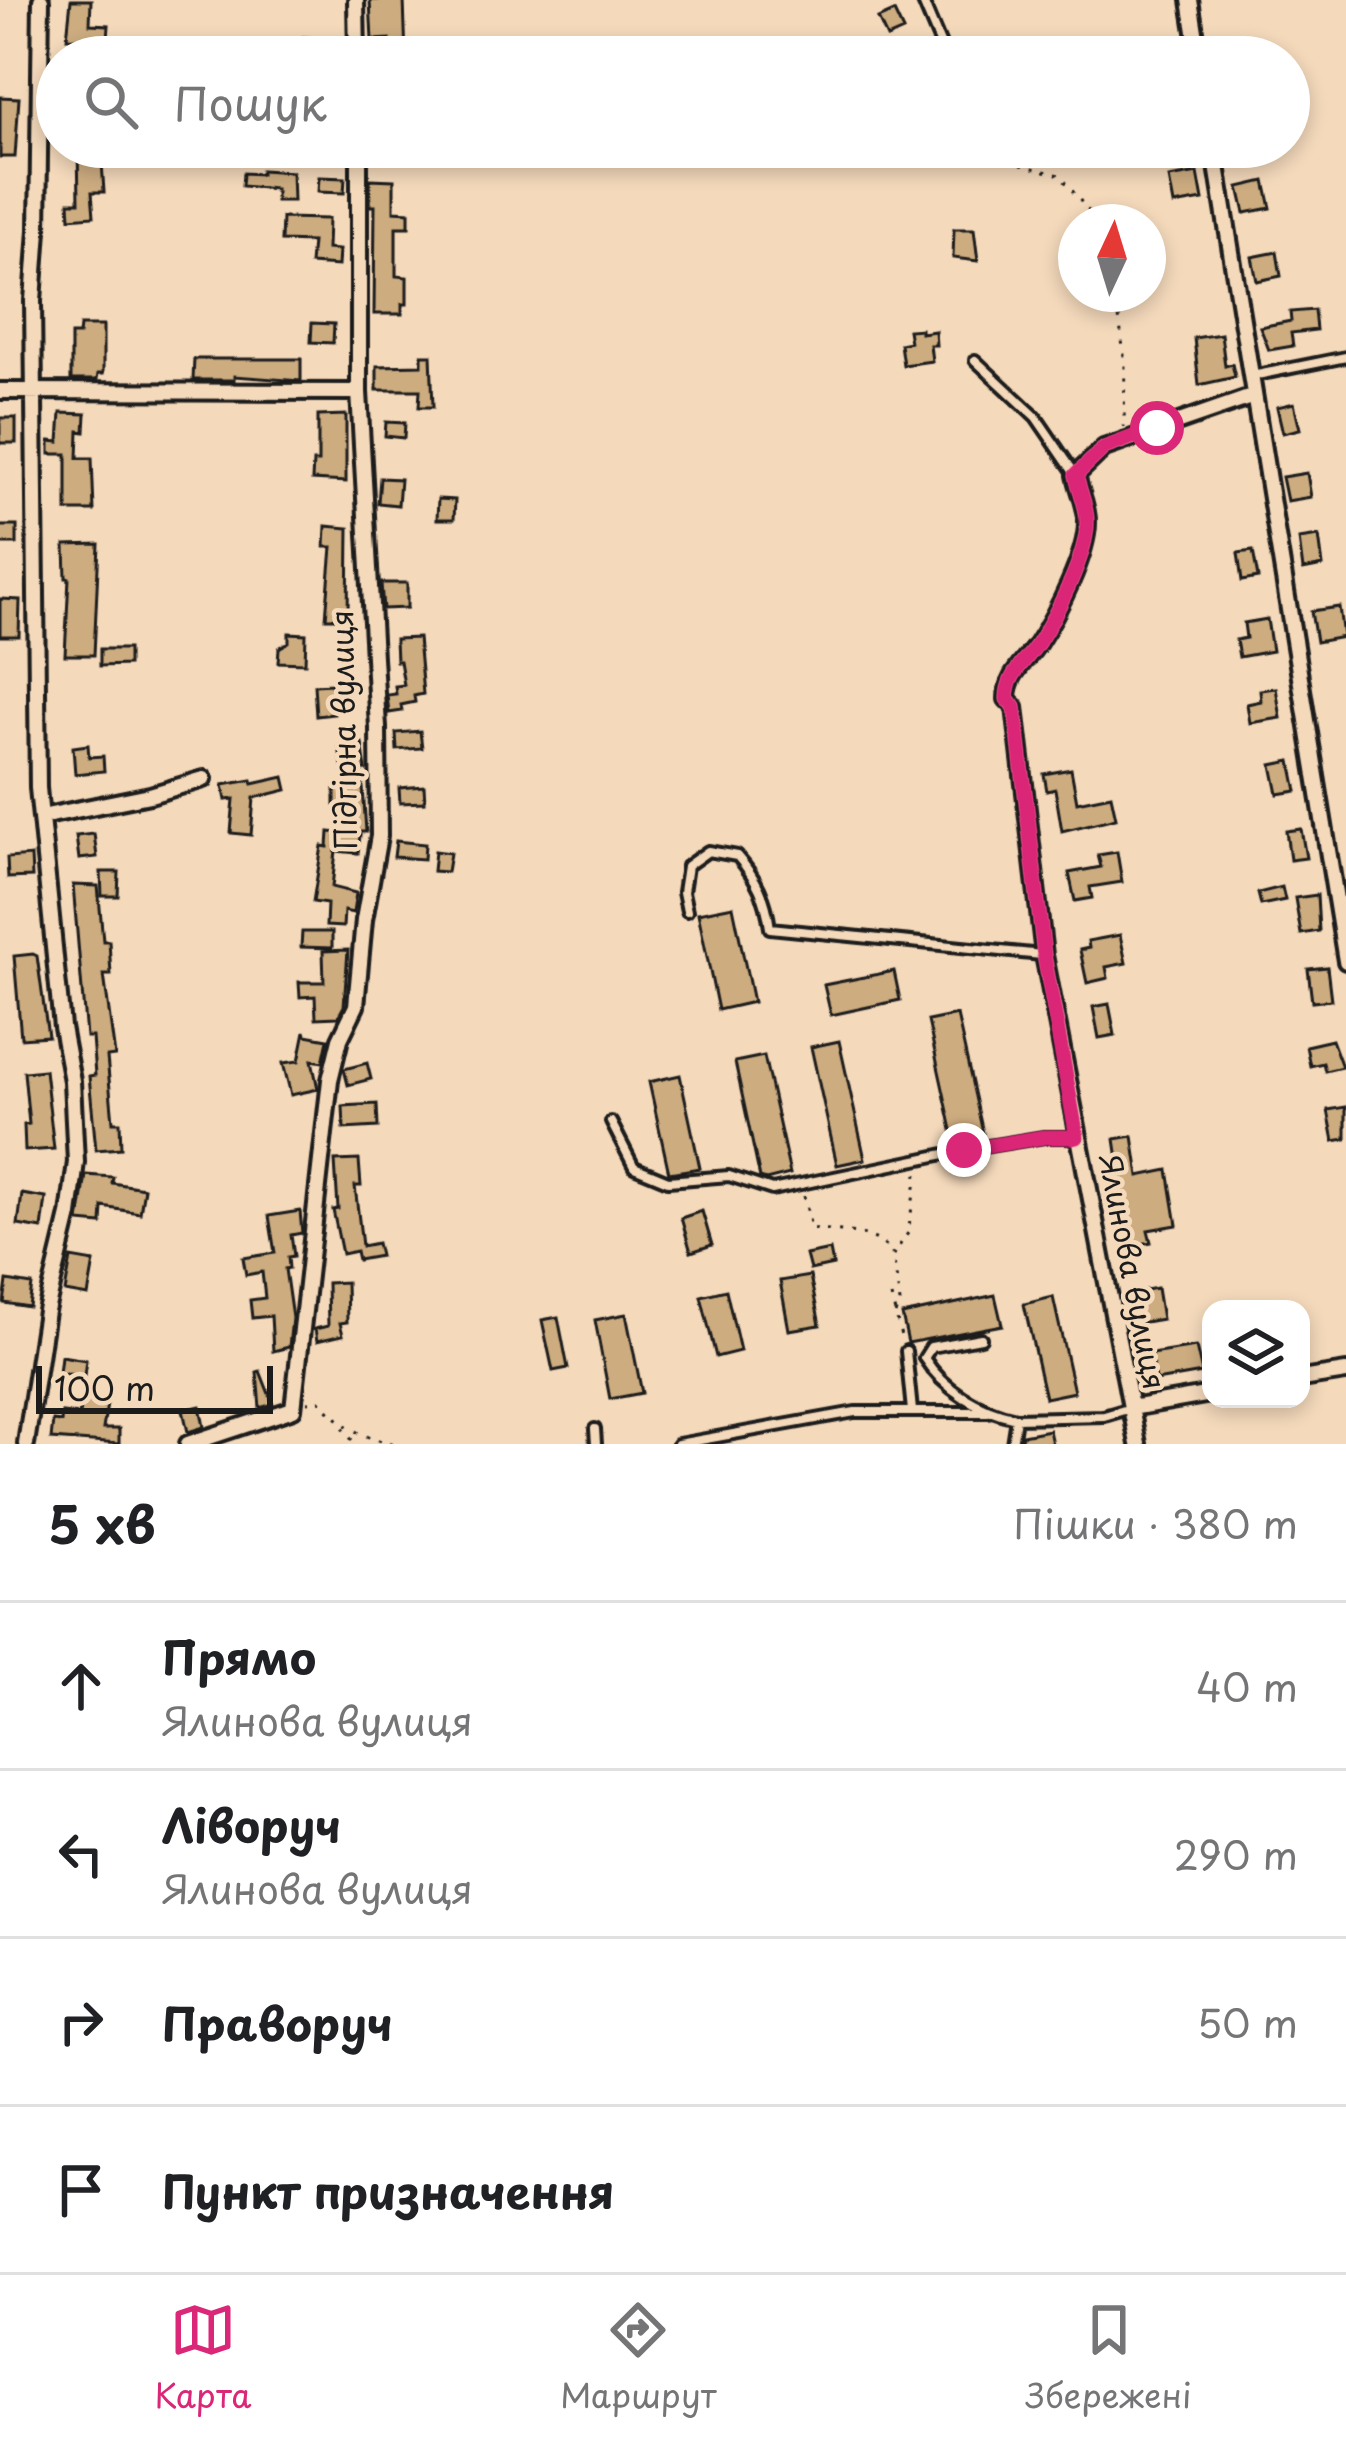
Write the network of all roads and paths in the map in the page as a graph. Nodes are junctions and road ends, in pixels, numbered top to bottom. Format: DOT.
graph roads {
  1 [pos="41,0"];
  2 [pos="356,0"];
  3 [pos="922,0"];
  4 [pos="1190,0"];
  5 [pos="41,36"];
  6 [pos="357,36"];
  7 [pos="937,36"];
  8 [pos="1196,36"];
  9 [pos="39,168"];
  10 [pos="359,168"];
  11 [pos="1033,168"];
  12 [pos="1217,168"];
  13 [pos="1083,204"];
  14 [pos="1118,312"];
  15 [pos="1346,357"];
  16 [pos="976,360"];
  17 [pos="1251,376"];
  18 [pos="0,391"];
  19 [pos="36,391"];
  20 [pos="358,392"];
  21 [pos="1254,396"];
  22 [pos="1124,441"];
  23 [pos="1076,475"];
  24 [pos="204,779"];
  25 [pos="41,818"];
  26 [pos="687,911"];
  27 [pos="1044,955"];
  28 [pos="1346,961"];
  29 [pos="611,1122"];
  30 [pos="1077,1137"];
  31 [pos="924,1158"];
  32 [pos="802,1184"];
  33 [pos="893,1256"];
  34 [pos="891,1297"];
  35 [pos="895,1314"];
  36 [pos="981,1338"];
  37 [pos="906,1351"];
  38 [pos="1346,1372"];
  39 [pos="1310,1378"];
  40 [pos="1202,1396"];
  41 [pos="294,1405"];
  42 [pos="1131,1408"];
  43 [pos="912,1411"];
  44 [pos="988,1412"];
  45 [pos="1016,1418"];
  46 [pos="342,1427"];
  47 [pos="595,1429"];
  48 [pos="26,1444"];
  49 [pos="188,1444"];
  50 [pos="355,1444"];
  51 [pos="396,1444"];
  52 [pos="596,1444"];
  53 [pos="678,1444"];
  54 [pos="1012,1444"];
  55 [pos="1138,1444"];
  1 -- 5 [label="street"];
  2 -- 6 [label="street"];
  3 -- 7 [label="lane"];
  4 -- 8 [label="street"];
  9 -- 19 [label="street"];
  10 -- 20 [label="street, Підгірна вулиця"];
  11 -- 13 [label="path"];
  12 -- 17 [label="street"];
  14 -- 22 [label="path"];
  15 -- 17 [label="lane"];
  16 -- 23 [label="lane"];
  17 -- 21 [label="street"];
  18 -- 19 [label="street"];
  19 -- 20 [label="street"];
  19 -- 25 [label="street"];
  20 -- 41 [label="street, Підгірна вулиця"];
  21 -- 22 [label="street"];
  21 -- 28 [label="street"];
  22 -- 23 [label="street"];
  23 -- 27 [label="street, Ялинова вулиця"];
  24 -- 25 [label="street"];
  25 -- 48 [label="street"];
  26 -- 27 [label="lane"];
  27 -- 30 [label="street, Ялинова вулиця"];
  29 -- 32 [label="lane"];
  30 -- 31 [label="lane"];
  30 -- 42 [label="street, Ялинова вулиця"];
  31 -- 32 [label="lane"];
  31 -- 33 [label="path"];
  32 -- 33 [label="path"];
  33 -- 35 [label="path"];
  34 -- 35 [label="path"];
  35 -- 37 [label="path"];
  36 -- 44 [label="lane"];
  37 -- 43 [label="lane"];
  38 -- 39 [label="street"];
  40 -- 42 [label="street"];
  41 -- 46 [label="path"];
  41 -- 49 [label="street"];
  42 -- 45 [label="lane"];
  42 -- 55 [label="street, Ялинова вулиця"];
  43 -- 44 [label="lane"];
  43 -- 53 [label="lane"];
  44 -- 45 [label="lane"];
  45 -- 54 [label="lane"];
  46 -- 50 [label="path"];
  46 -- 51 [label="path"];
  47 -- 52 [label="lane"];
}
